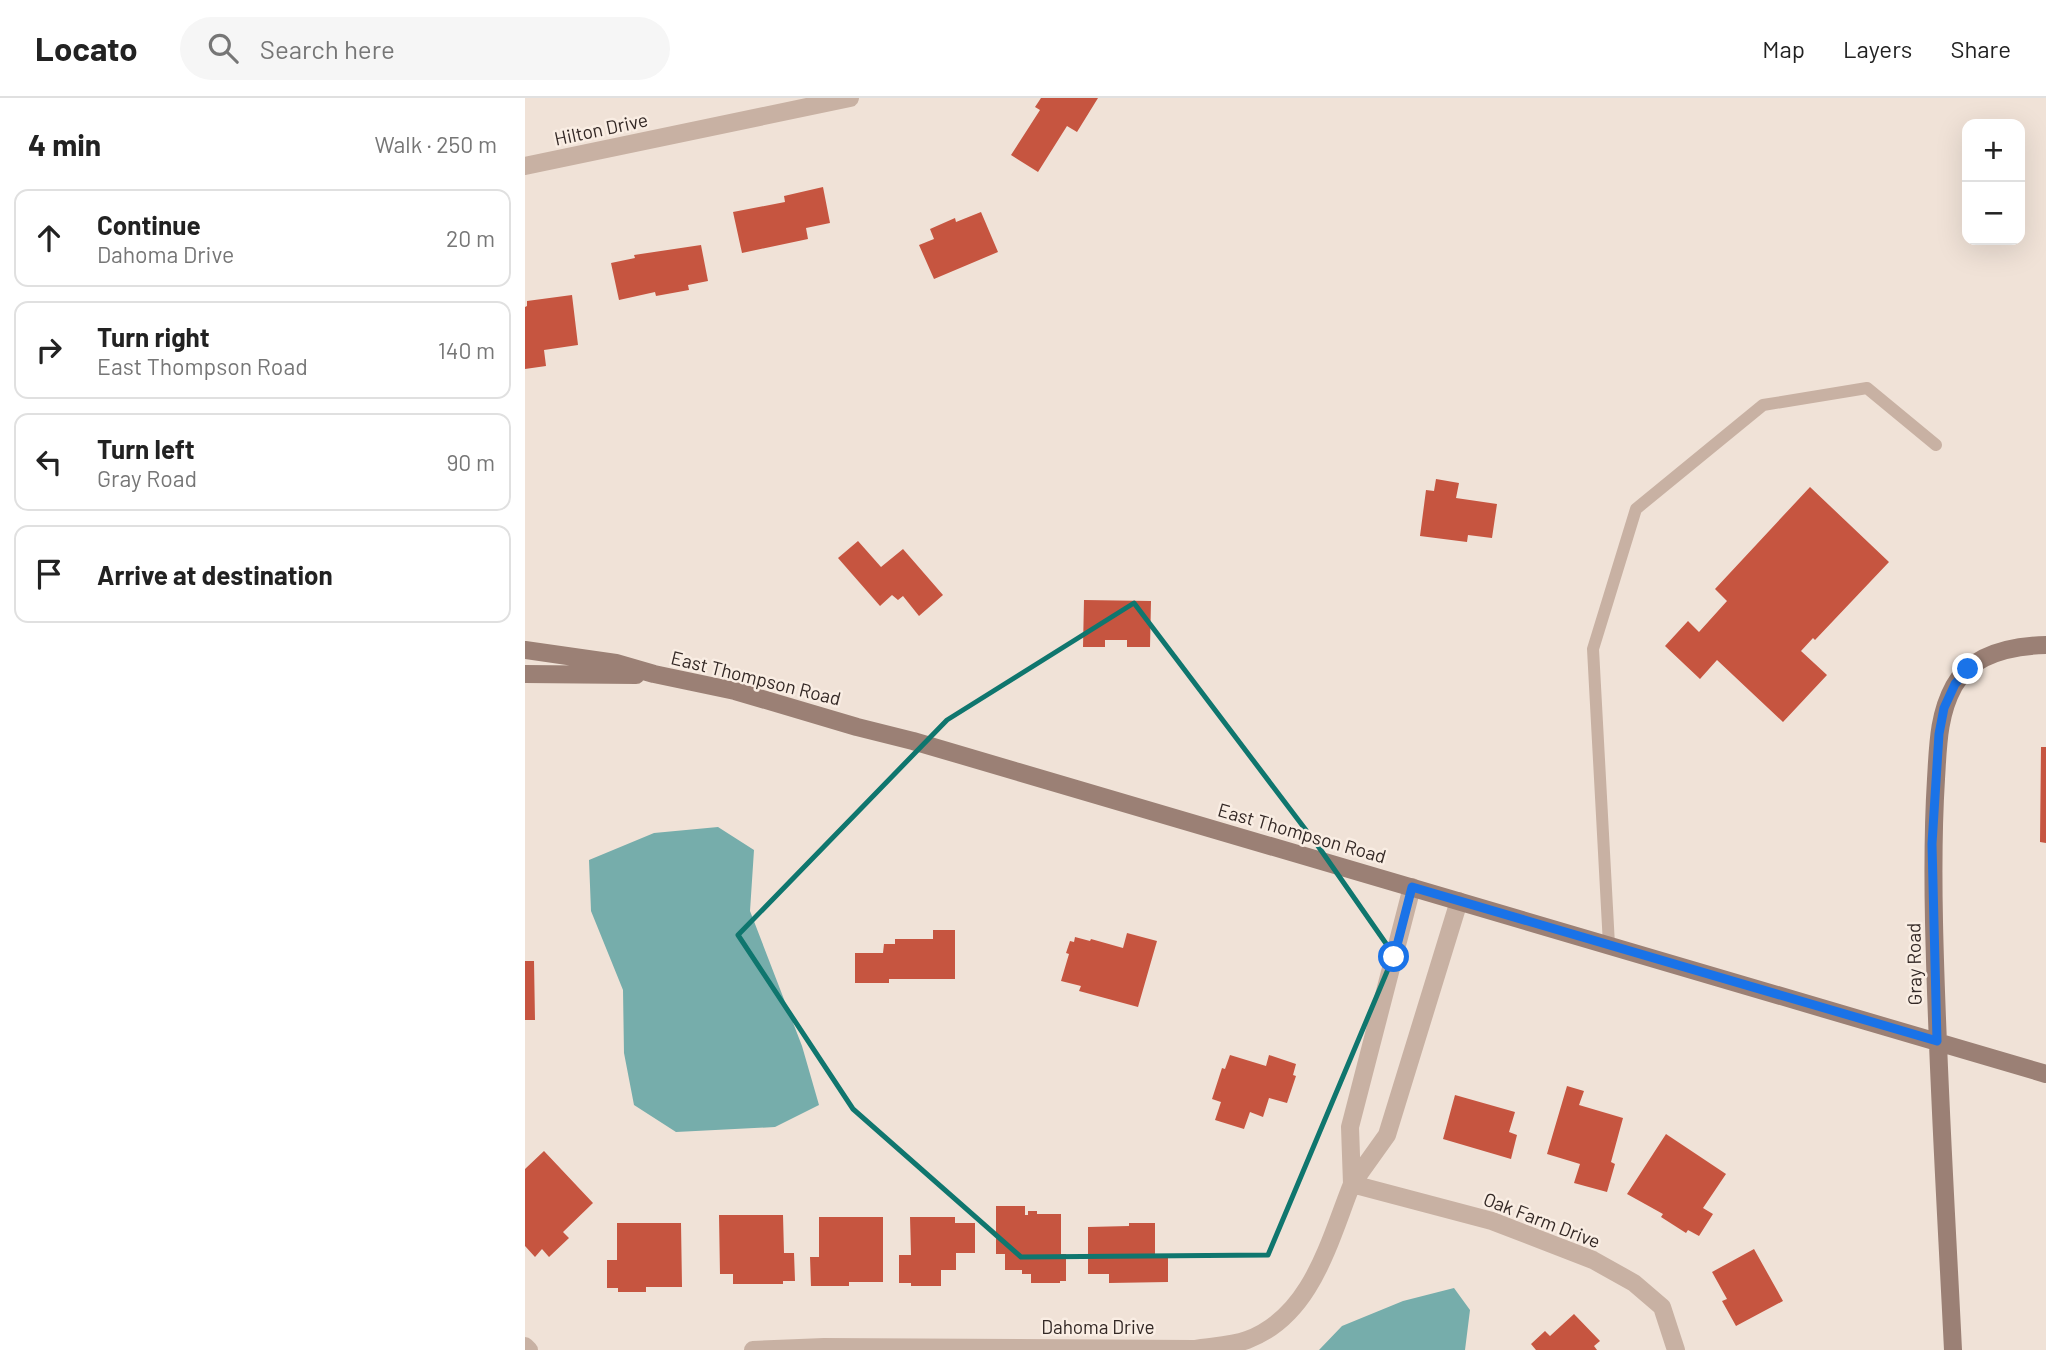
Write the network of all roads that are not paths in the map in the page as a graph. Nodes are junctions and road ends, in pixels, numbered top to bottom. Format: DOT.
graph roads {
  1 [pos="850,98"];
  2 [pos="525,166"];
  3 [pos="1936,446"];
  4 [pos="2046,645"];
  5 [pos="525,650"];
  6 [pos="525,674"];
  7 [pos="654,674"];
  8 [pos="1412,887"];
  9 [pos="1459,901"];
  10 [pos="1609,945"];
  11 [pos="1937,1041"];
  12 [pos="2046,1074"];
  13 [pos="1352,1184"];
  14 [pos="525,1346"];
  15 [pos="954,1349"];
  16 [pos="529,1350"];
  17 [pos="753,1350"];
  18 [pos="1676,1350"];
  19 [pos="1953,1350"];
  1 -- 2 [label="street, Hilton Drive"];
  3 -- 10 [label="lane"];
  4 -- 11 [label="main road, Gray Road"];
  5 -- 7 [label="main road, East Thompson Road"];
  6 -- 7 [label="main road, East Thompson Road"];
  7 -- 8 [label="main road, East Thompson Road"];
  8 -- 9 [label="main road, East Thompson Road"];
  8 -- 13 [label="street, Dahoma Drive"];
  9 -- 10 [label="main road, East Thompson Road"];
  9 -- 13 [label="street, Dahoma Drive"];
  10 -- 11 [label="main road, East Thompson Road"];
  11 -- 12 [label="main road, East Thompson Road"];
  11 -- 19 [label="main road, Gray Road"];
  13 -- 15 [label="street, Dahoma Drive"];
  13 -- 18 [label="street, Oak Farm Drive"];
  14 -- 16 [label="street"];
  15 -- 17 [label="street, Dahoma Drive"];
}
